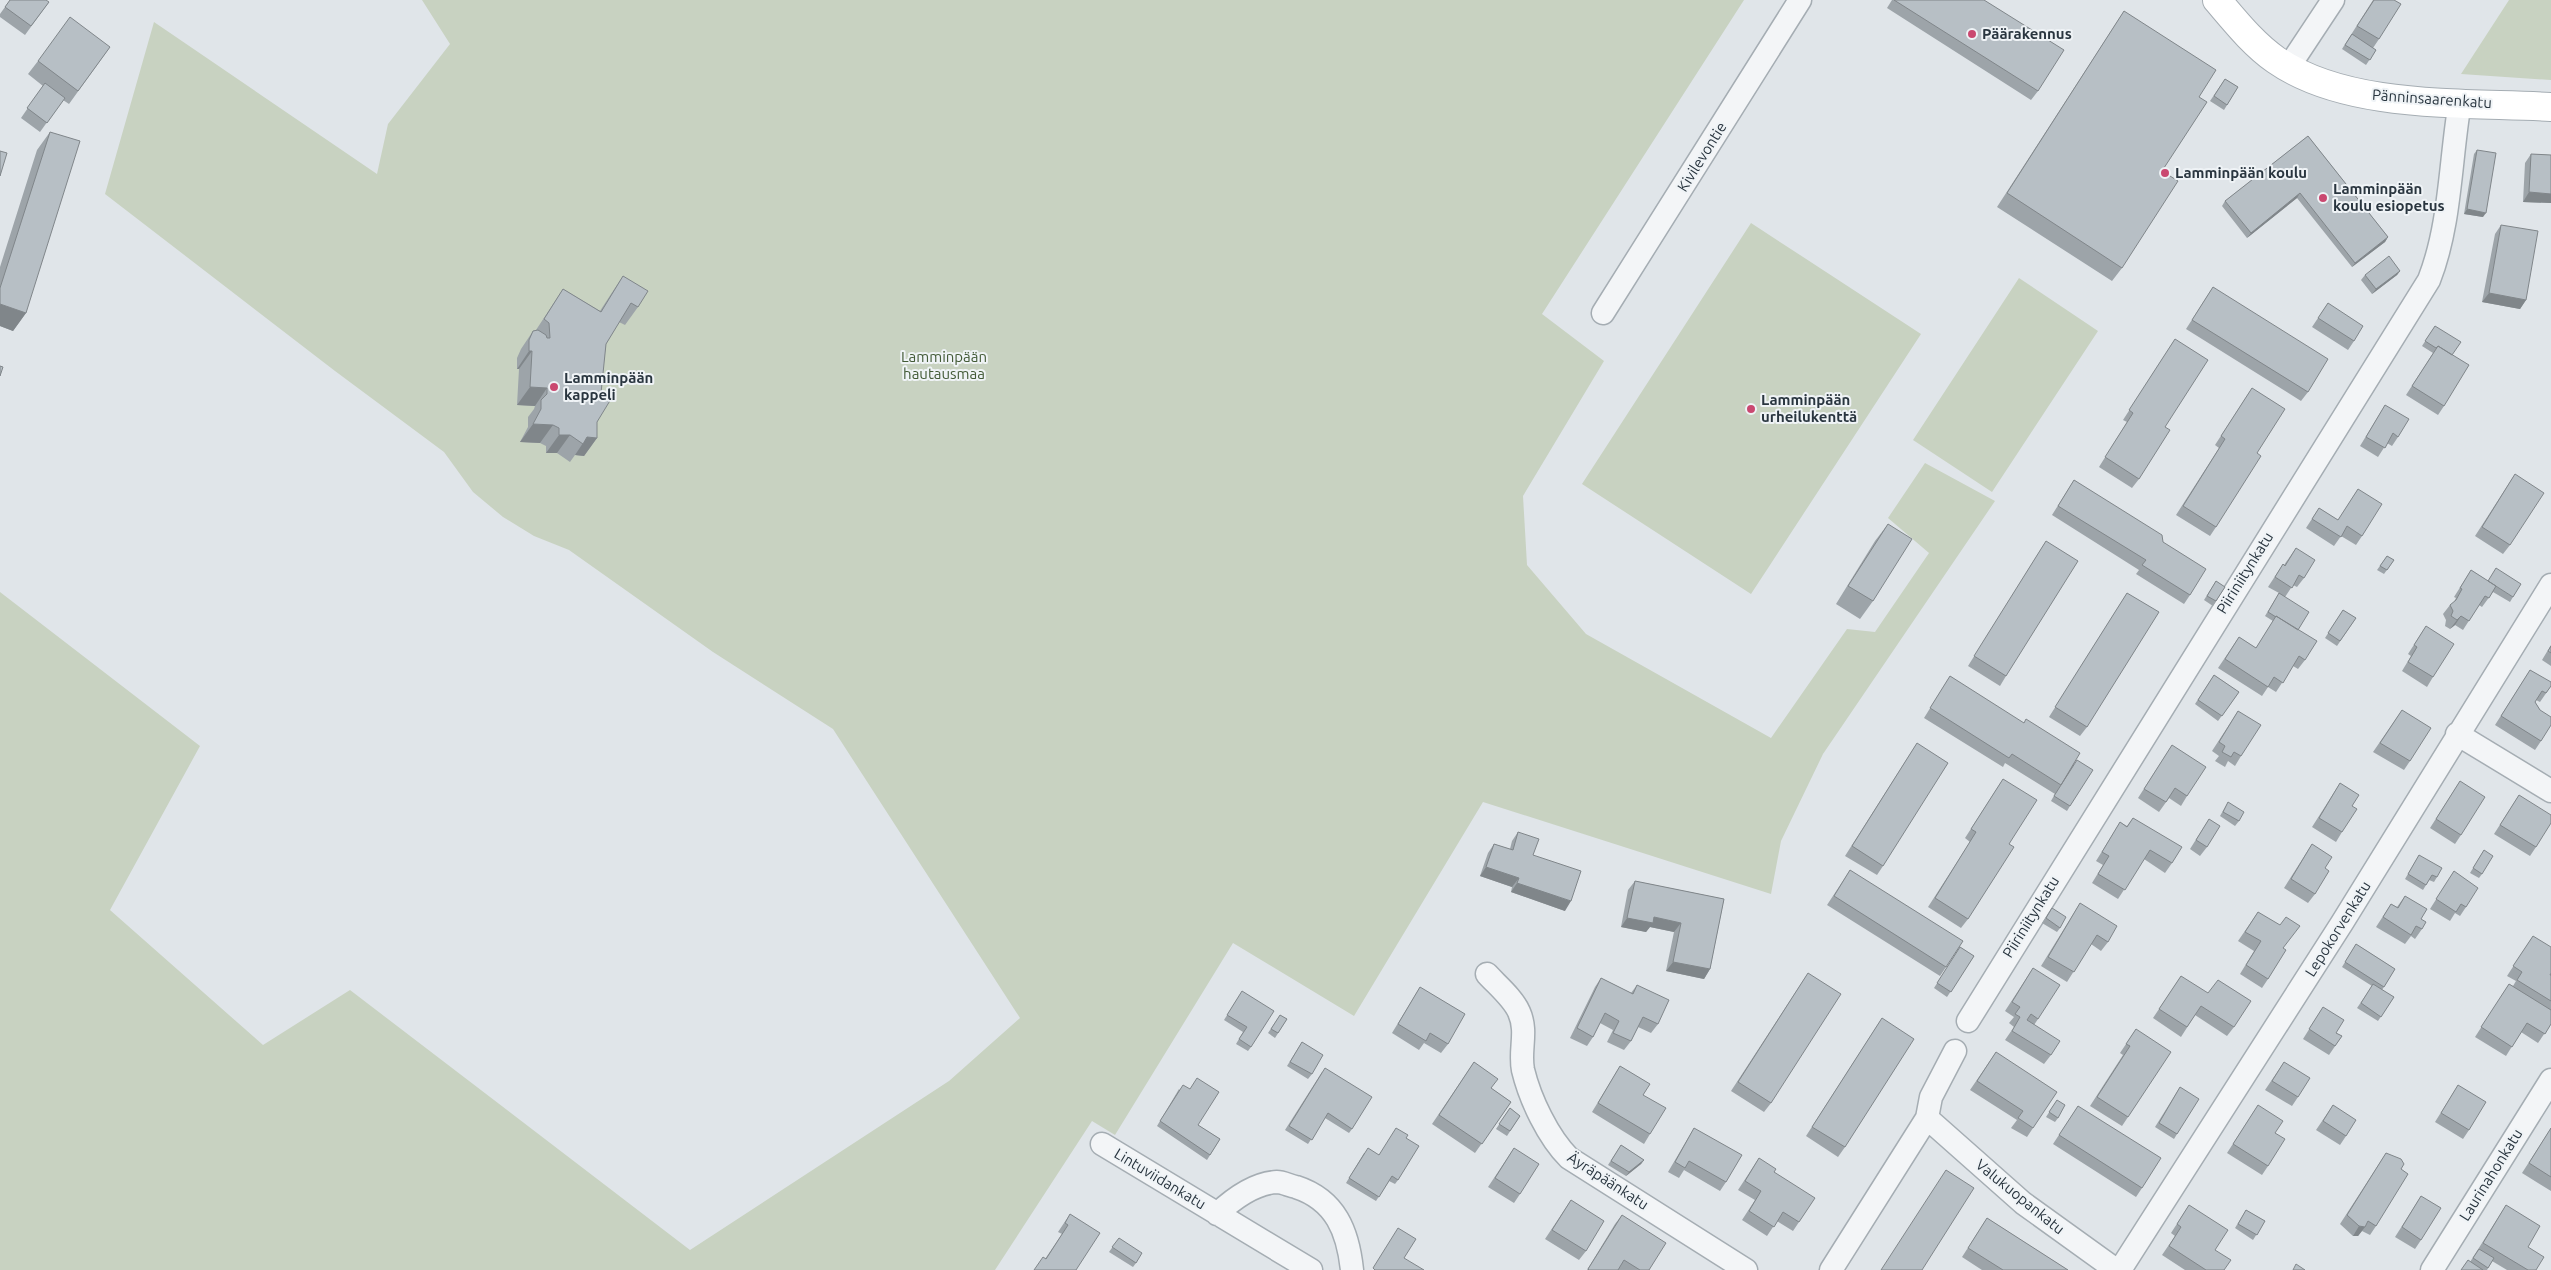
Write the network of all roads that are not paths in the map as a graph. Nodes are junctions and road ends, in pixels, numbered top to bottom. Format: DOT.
graph roads {
  1 [pos="1800,0"];
  2 [pos="2217,0"];
  3 [pos="2333,0"];
  4 [pos="2288,68"];
  5 [pos="2460,102"];
  6 [pos="2551,107"];
  7 [pos="1604,313"];
  8 [pos="2551,585"];
  9 [pos="2457,734"];
  10 [pos="2551,792"];
  11 [pos="1487,974"];
  12 [pos="1968,1021"];
  13 [pos="1955,1051"];
  14 [pos="2551,1080"];
  15 [pos="1927,1118"];
  16 [pos="1102,1144"];
  17 [pos="1217,1214"];
  18 [pos="1311,1270"];
  19 [pos="1352,1270"];
  20 [pos="1746,1270"];
  21 [pos="1831,1270"];
  22 [pos="2116,1270"];
  23 [pos="2120,1270"];
  24 [pos="2432,1270"];
  1 -- 7 [label="street, Kivilevontie"];
  2 -- 4 [label="street, Pänninsaarenkatu"];
  3 -- 4 [label="street"];
  4 -- 5 [label="street, Pänninsaarenkatu"];
  5 -- 6 [label="street, Pänninsaarenkatu"];
  5 -- 12 [label="street, Piiriniitynkatu"];
  8 -- 9 [label="street, Lepokorvenkatu"];
  9 -- 10 [label="street"];
  9 -- 23 [label="street, Lepokorvenkatu"];
  11 -- 20 [label="street, Äyräpäänkatu"];
  13 -- 15 [label="street"];
  14 -- 24 [label="street, Laurinahonkatu"];
  15 -- 21 [label="street"];
  15 -- 22 [label="street, Valukuopankatu"];
  16 -- 17 [label="street, Lintuviidankatu"];
  17 -- 18 [label="street, Lintuviidankatu"];
  17 -- 19 [label="street, Lintuviidankatu"];
}
